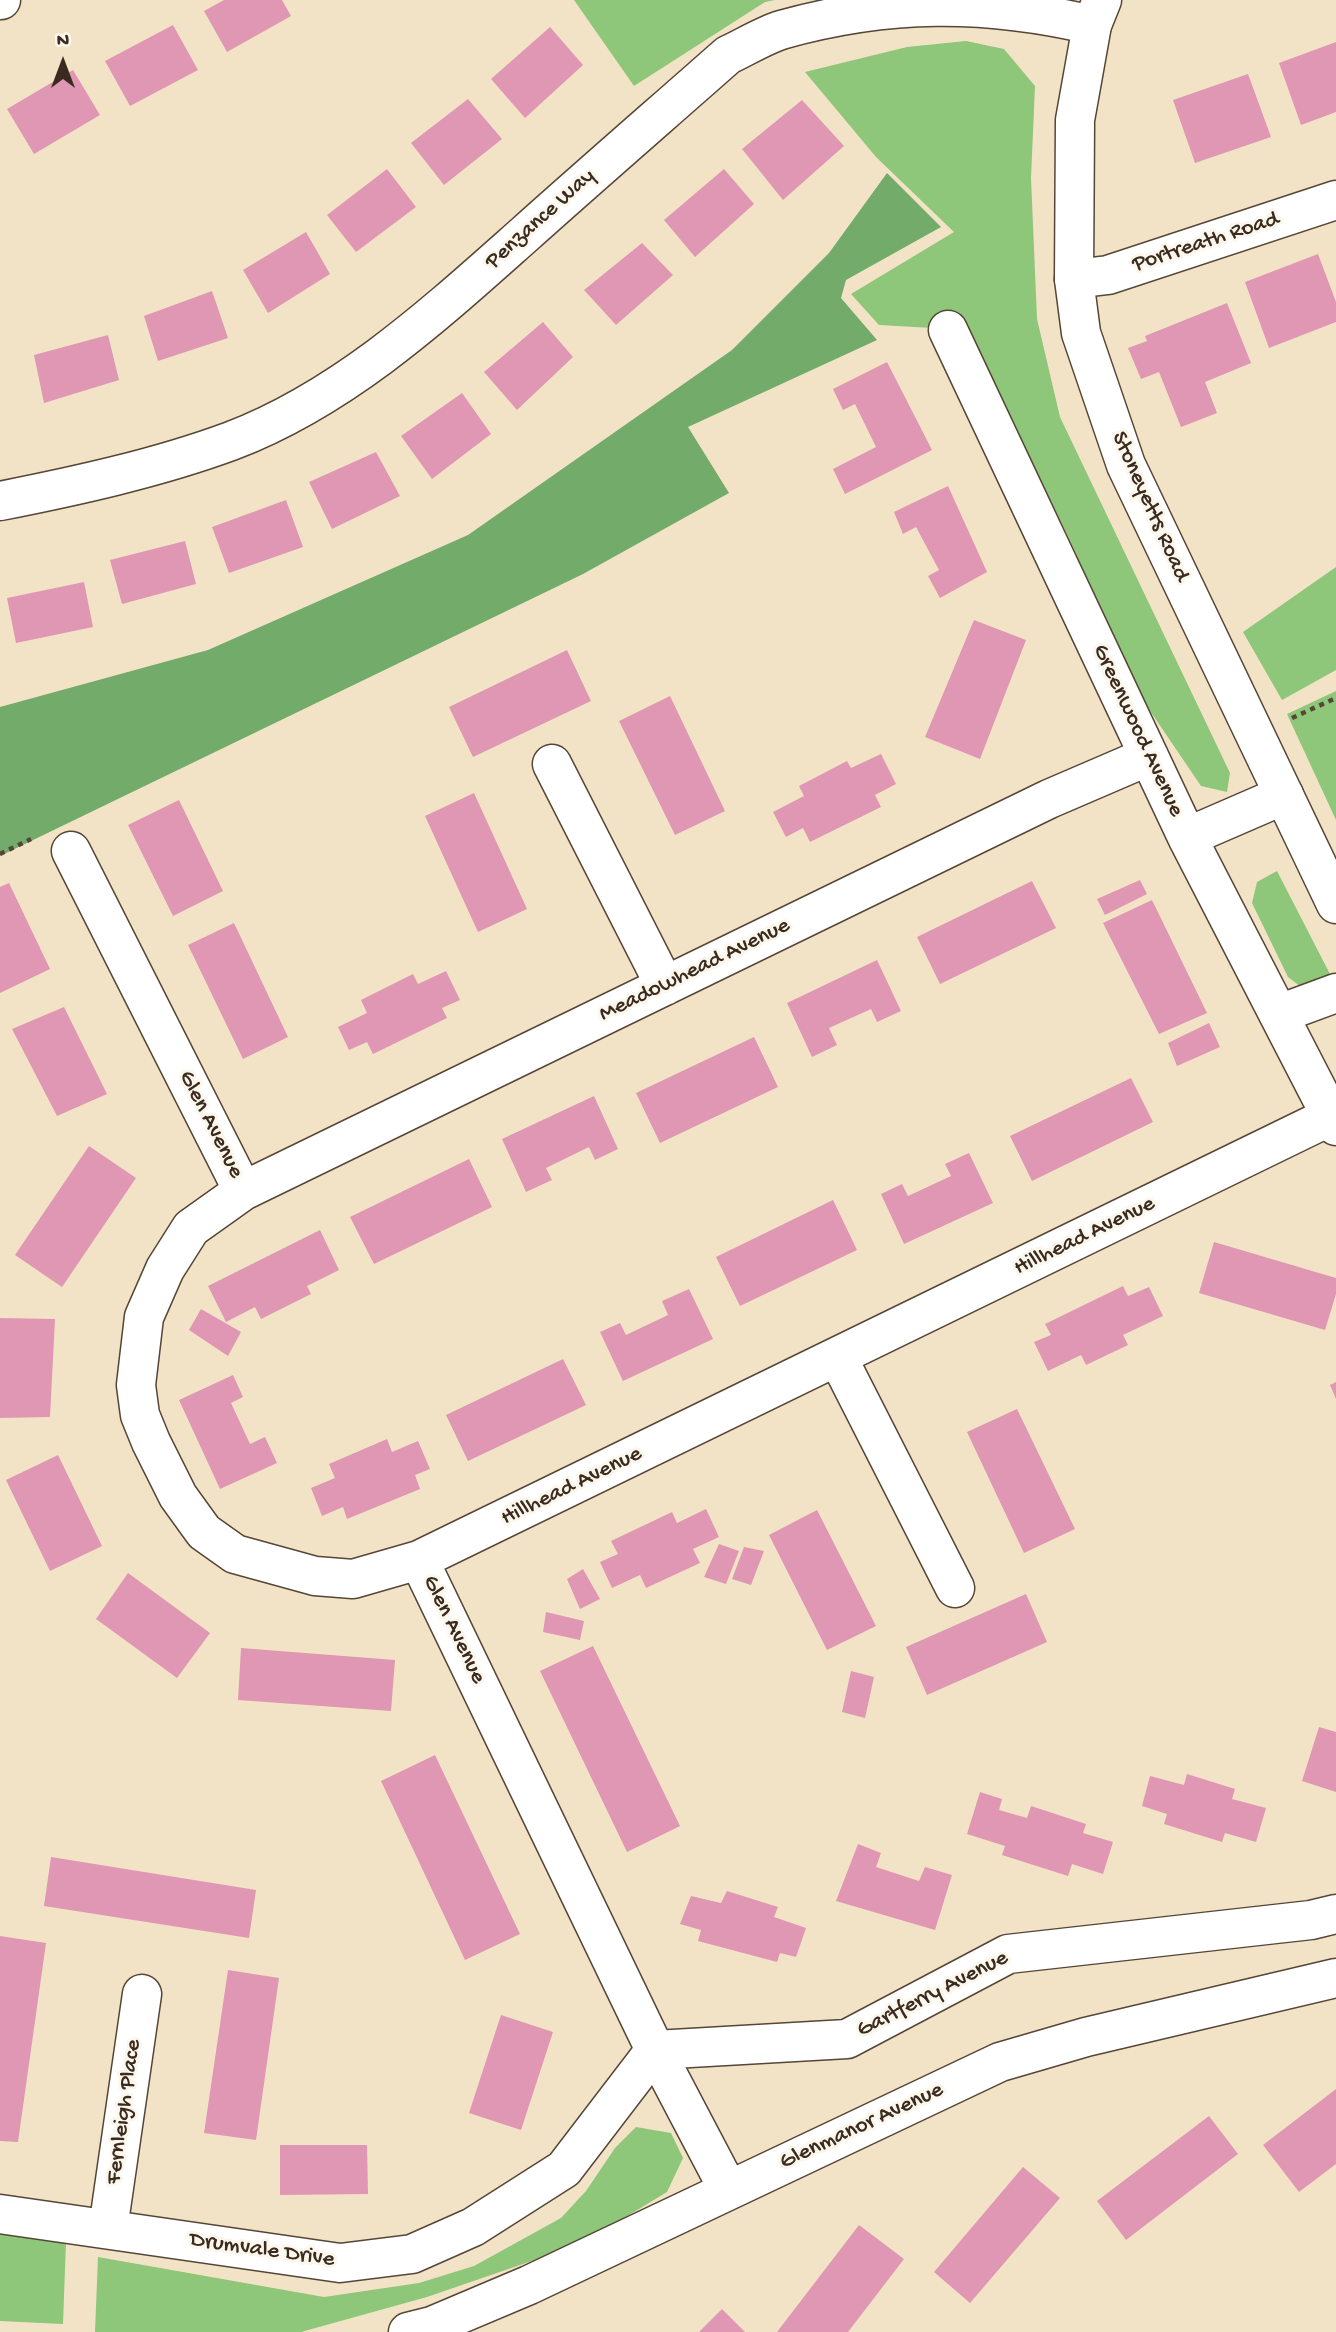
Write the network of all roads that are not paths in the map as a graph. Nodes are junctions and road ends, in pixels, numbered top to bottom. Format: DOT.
graph roads {
  1 [pos="1097,13"];
  2 [pos="1336,200"];
  3 [pos="1074,279"];
  4 [pos="948,330"];
  5 [pos="0,501"];
  6 [pos="1149,756"];
  7 [pos="552,764"];
  8 [pos="1283,795"];
  9 [pos="1187,836"];
  10 [pos="71,851"];
  11 [pos="1336,904"];
  12 [pos="665,986"];
  13 [pos="1336,993"];
  14 [pos="1279,1014"];
  15 [pos="1334,1121"];
  16 [pos="243,1191"];
  17 [pos="838,1358"];
  18 [pos="419,1560"];
  19 [pos="956,1588"];
  20 [pos="1336,1914"];
  21 [pos="1336,1978"];
  22 [pos="142,1994"];
  23 [pos="655,2050"];
  24 [pos="728,2189"];
  25 [pos="0,2214"];
  26 [pos="108,2229"];
  27 [pos="425,2330"];
  1 -- 3 [label="street, Stoneyetts Road"];
  1 -- 5 [label="street, Penzance Way"];
  2 -- 3 [label="street, Portreath Road"];
  3 -- 8 [label="street, Stoneyetts Road"];
  4 -- 6 [label="street, Greenwood Avenue"];
  6 -- 9 [label="street, Greenwood Avenue"];
  6 -- 12 [label="street, Meadowhead Avenue"];
  7 -- 12 [label="street"];
  8 -- 9 [label="street"];
  8 -- 11 [label="street, Stoneyetts Road"];
  9 -- 14 [label="street, Greenwood Avenue"];
  10 -- 16 [label="street, Glen Avenue"];
  12 -- 16 [label="street, Meadowhead Avenue"];
  13 -- 14 [label="street"];
  14 -- 15 [label="street, Greenwood Avenue"];
  15 -- 17 [label="street, Hillhead Avenue"];
  16 -- 18 [label="street, Glen Avenue"];
  17 -- 18 [label="street, Hillhead Avenue"];
  17 -- 19 [label="street"];
  18 -- 23 [label="street, Glen Avenue"];
  20 -- 23 [label="street, Gartferry Avenue"];
  21 -- 24 [label="street, Glenmanor Avenue"];
  22 -- 26 [label="street, Fernleigh Place"];
  23 -- 24 [label="street, Glen Avenue"];
  23 -- 26 [label="street, Drumvale Drive"];
  24 -- 27 [label="street, Glenmanor Avenue"];
  25 -- 26 [label="street, Drumvale Drive"];
}
